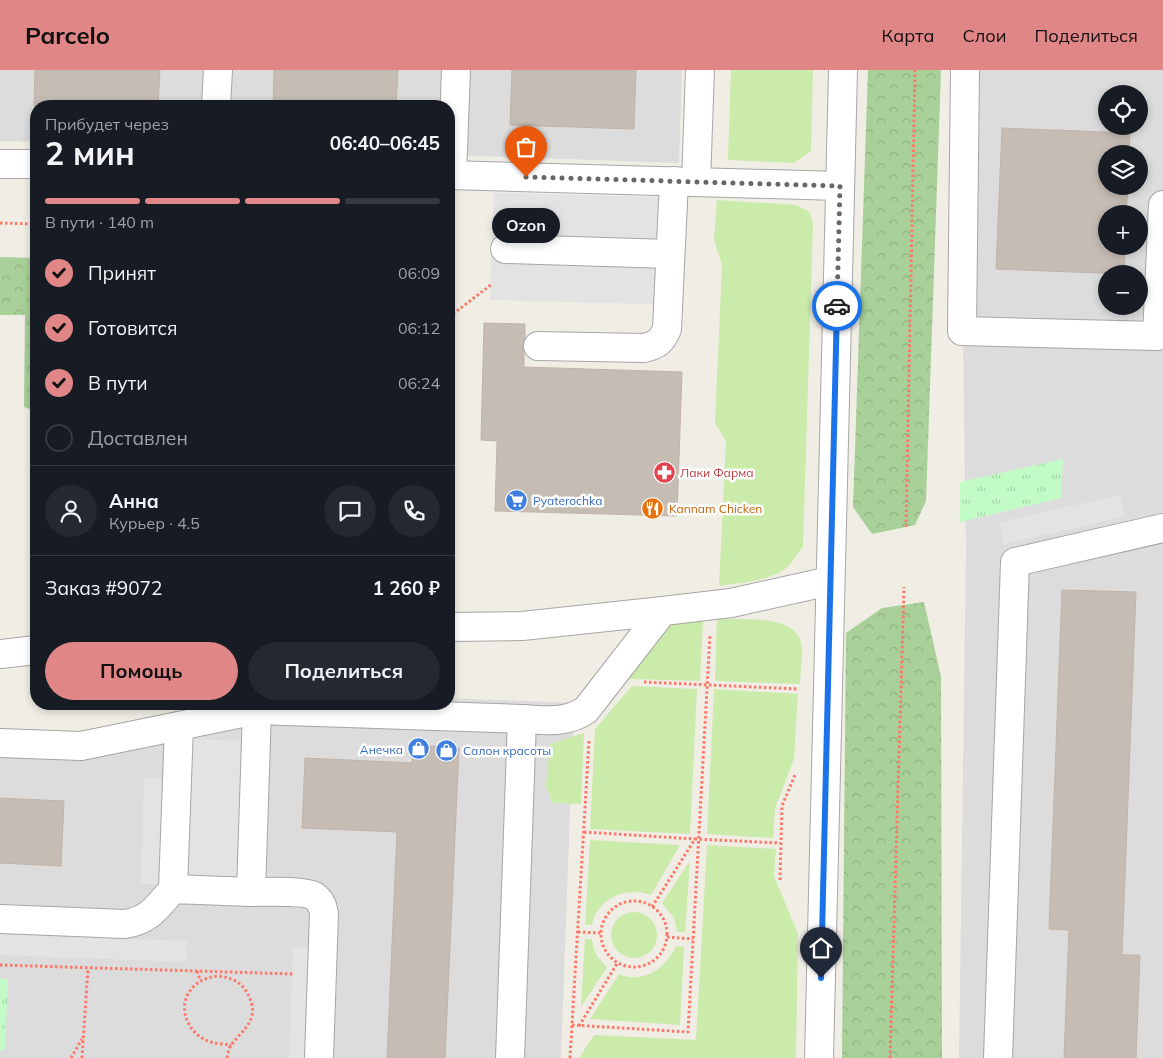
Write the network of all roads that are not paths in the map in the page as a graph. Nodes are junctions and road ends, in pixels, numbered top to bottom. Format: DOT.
graph roads {
  1 [pos="218,70"];
  2 [pos="456,70"];
  3 [pos="700,70"];
  4 [pos="843,70"];
  5 [pos="965,70"];
  6 [pos="216,100"];
  7 [pos="454,100"];
  8 [pos="0,164"];
  9 [pos="30,164"];
  10 [pos="455,175"];
  11 [pos="685,181"];
  12 [pos="840,186"];
  13 [pos="1163,205"];
  14 [pos="505,249"];
  15 [pos="670,254"];
  16 [pos="538,346"];
  17 [pos="1163,528"];
  18 [pos="830,581"];
  19 [pos="663,611"];
  20 [pos="455,627"];
  21 [pos="30,651"];
  22 [pos="0,654"];
  23 [pos="257,710"];
  24 [pos="522,719"];
  25 [pos="179,726"];
  26 [pos="0,743"];
  27 [pos="173,889"];
  28 [pos="251,892"];
  29 [pos="0,919"];
  30 [pos="319,1058"];
  31 [pos="510,1058"];
  32 [pos="819,1058"];
  33 [pos="998,1058"];
  1 -- 6 [label="street"];
  2 -- 7 [label="street"];
  3 -- 11 [label="street"];
  4 -- 12 [label="street"];
  5 -- 13 [label="street"];
  8 -- 9 [label="street"];
  10 -- 11 [label="street"];
  11 -- 12 [label="street"];
  11 -- 15 [label="street"];
  12 -- 18 [label="street"];
  14 -- 15 [label="street"];
  15 -- 16 [label="street"];
  17 -- 33 [label="street"];
  18 -- 19 [label="street"];
  18 -- 32 [label="street"];
  19 -- 20 [label="street"];
  19 -- 24 [label="street"];
  21 -- 22 [label="street"];
  23 -- 24 [label="street"];
  23 -- 25 [label="street"];
  23 -- 28 [label="street"];
  24 -- 31 [label="street"];
  25 -- 26 [label="street"];
  25 -- 27 [label="street"];
  27 -- 28 [label="street"];
  27 -- 29 [label="street"];
  28 -- 30 [label="street"];
}
